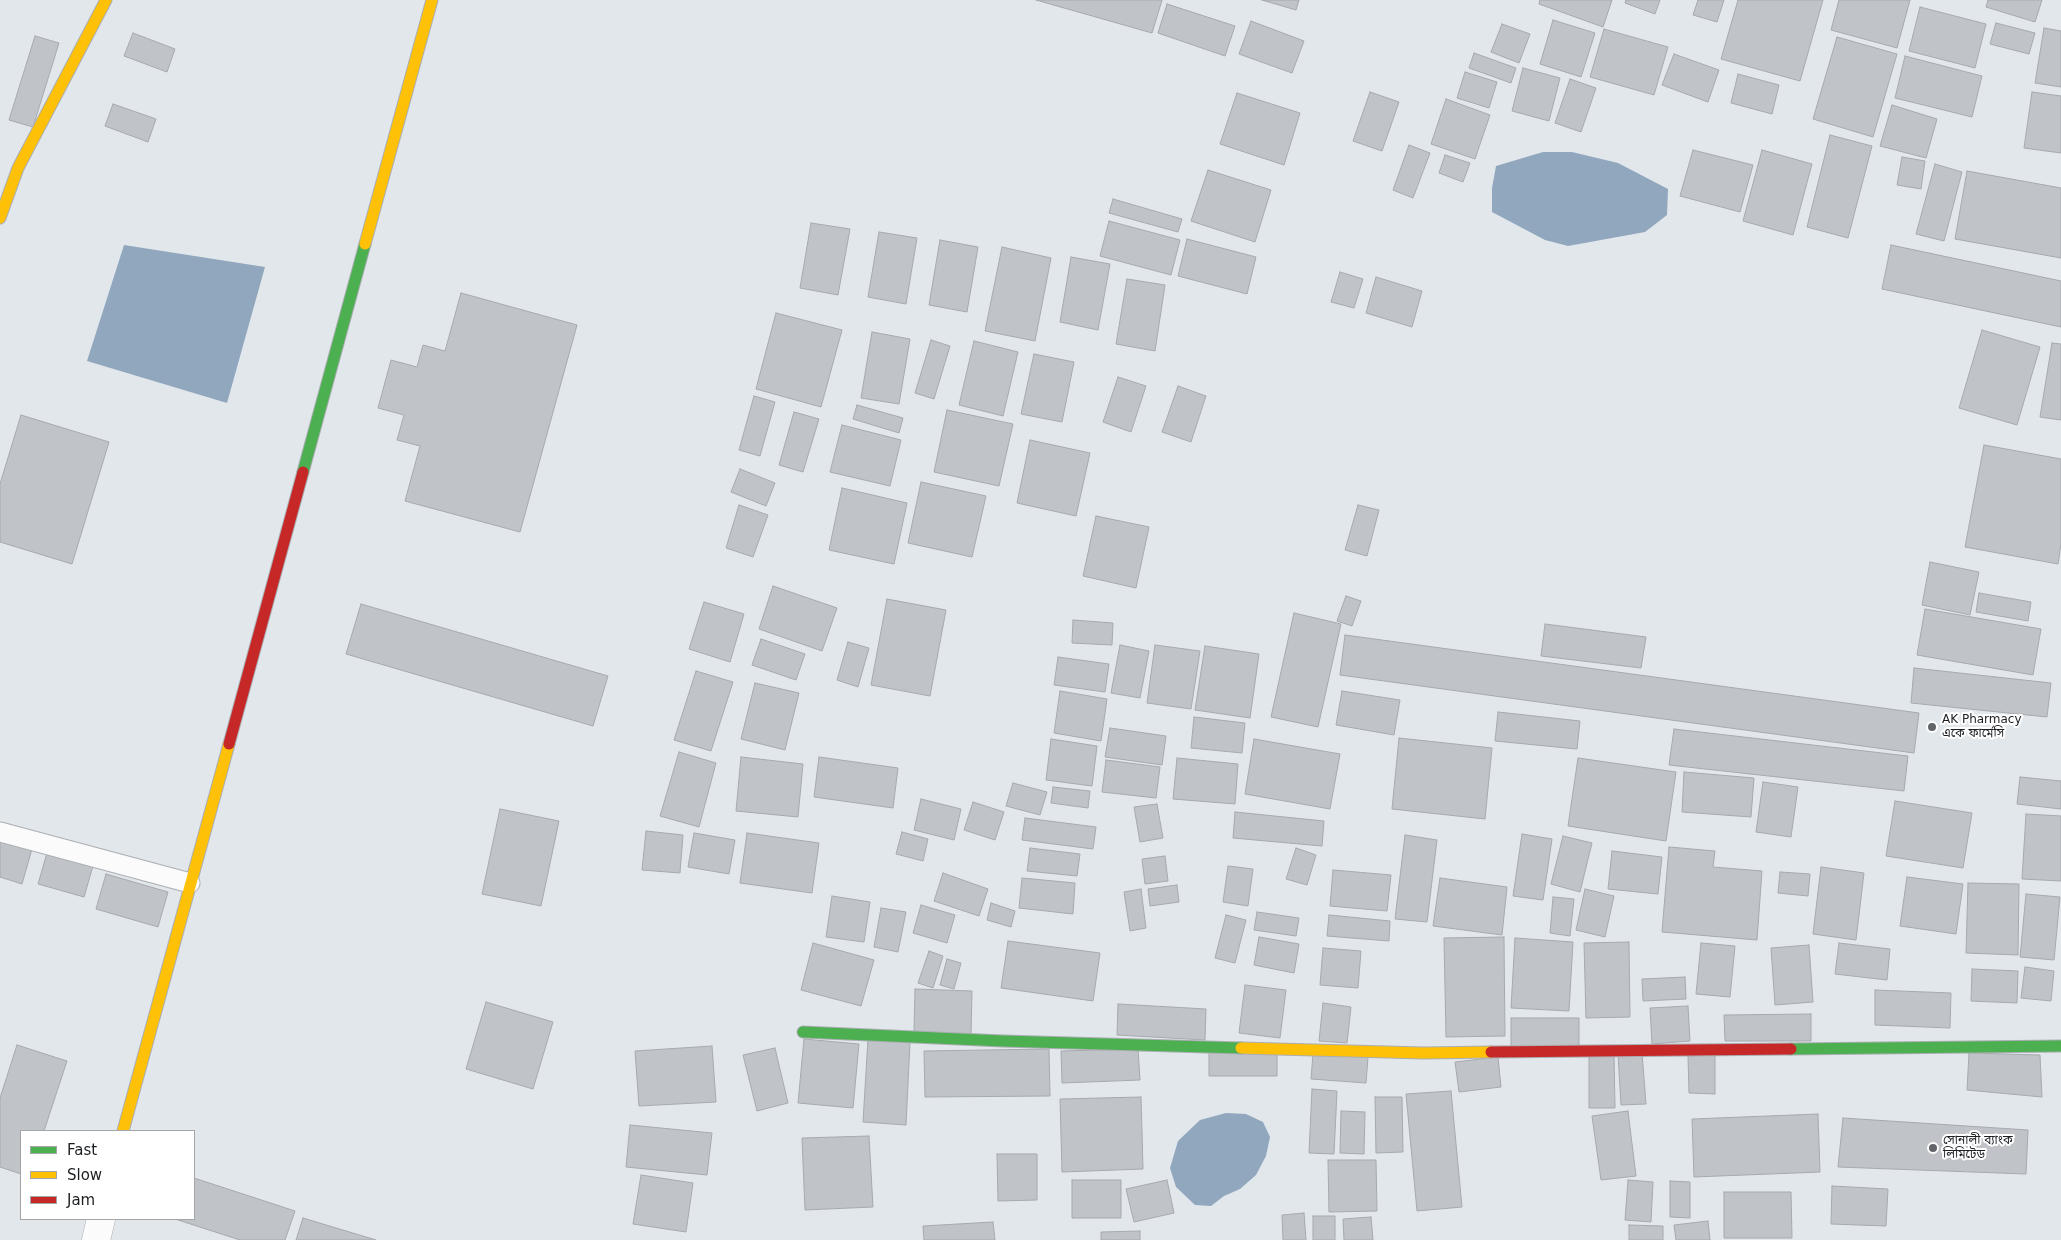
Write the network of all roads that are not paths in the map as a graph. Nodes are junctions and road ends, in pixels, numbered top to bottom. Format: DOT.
graph roads {
  1 [pos="106,0"];
  2 [pos="432,0"];
  3 [pos="0,218"];
  4 [pos="0,832"];
  5 [pos="190,883"];
  6 [pos="803,1032"];
  7 [pos="2061,1046"];
  8 [pos="123,1130"];
  9 [pos="101,1220"];
  10 [pos="96,1240"];
  1 -- 3 [label="street"];
  2 -- 5 [label="street"];
  4 -- 5 [label="lane"];
  5 -- 8 [label="street"];
  6 -- 7 [label="street"];
  9 -- 10 [label="street"];
}
